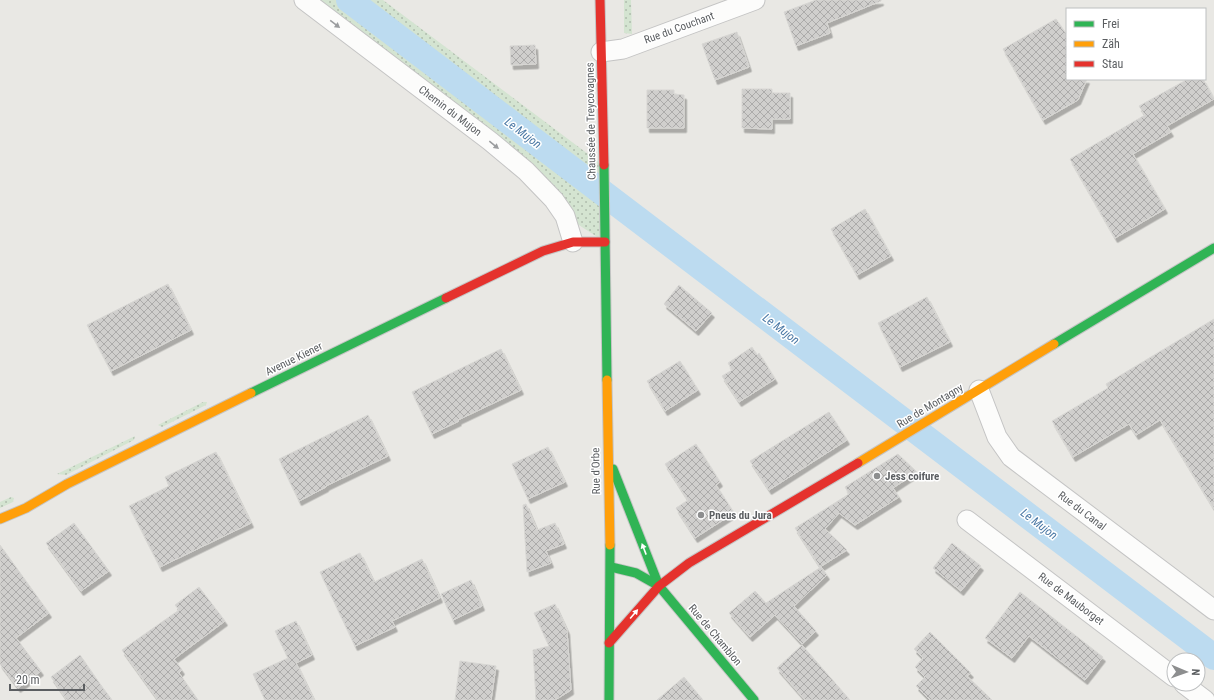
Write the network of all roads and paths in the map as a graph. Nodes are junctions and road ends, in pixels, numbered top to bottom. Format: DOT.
graph roads {
  1 [pos="304,0"];
  2 [pos="600,0"];
  3 [pos="755,0"];
  4 [pos="601,52"];
  5 [pos="573,242"];
  6 [pos="605,242"];
  7 [pos="1214,248"];
  8 [pos="979,390"];
  9 [pos="608,454"];
  10 [pos="0,519"];
  11 [pos="967,520"];
  12 [pos="611,567"];
  13 [pos="658,586"];
  14 [pos="1214,610"];
  15 [pos="609,644"];
  16 [pos="1166,671"];
  17 [pos="1194,692"];
  18 [pos="609,700"];
  19 [pos="754,700"];
  20 [pos="1205,700"];
  1 -- 5 [label="street, Chemin du Mujon, one-way"];
  2 -- 4 [label="street, Chaussée de Treycovagnes"];
  3 -- 4 [label="street, Rue du Couchant"];
  4 -- 6 [label="street, Chaussée de Treycovagnes"];
  5 -- 6 [label="street, Avenue Kiener"];
  5 -- 10 [label="street, Avenue Kiener"];
  6 -- 9 [label="street, Rue d'Orbe"];
  7 -- 8 [label="street, Rue de Montagny"];
  8 -- 13 [label="street, Rue de Montagny"];
  8 -- 14 [label="street, Rue du Canal"];
  9 -- 12 [label="street, Rue d'Orbe"];
  13 -- 9 [label="street, Rue de Chamblon, one-way"];
  11 -- 16 [label="street, Rue de Mauborget"];
  12 -- 13 [label="street, Rue de Chamblon"];
  12 -- 15 [label="street, Rue d'Orbe"];
  15 -- 13 [label="street, one-way"];
  13 -- 19 [label="street, Rue de Chamblon"];
  15 -- 18 [label="street, Rue d'Orbe"];
  17 -- 20 [label="street"];
}
